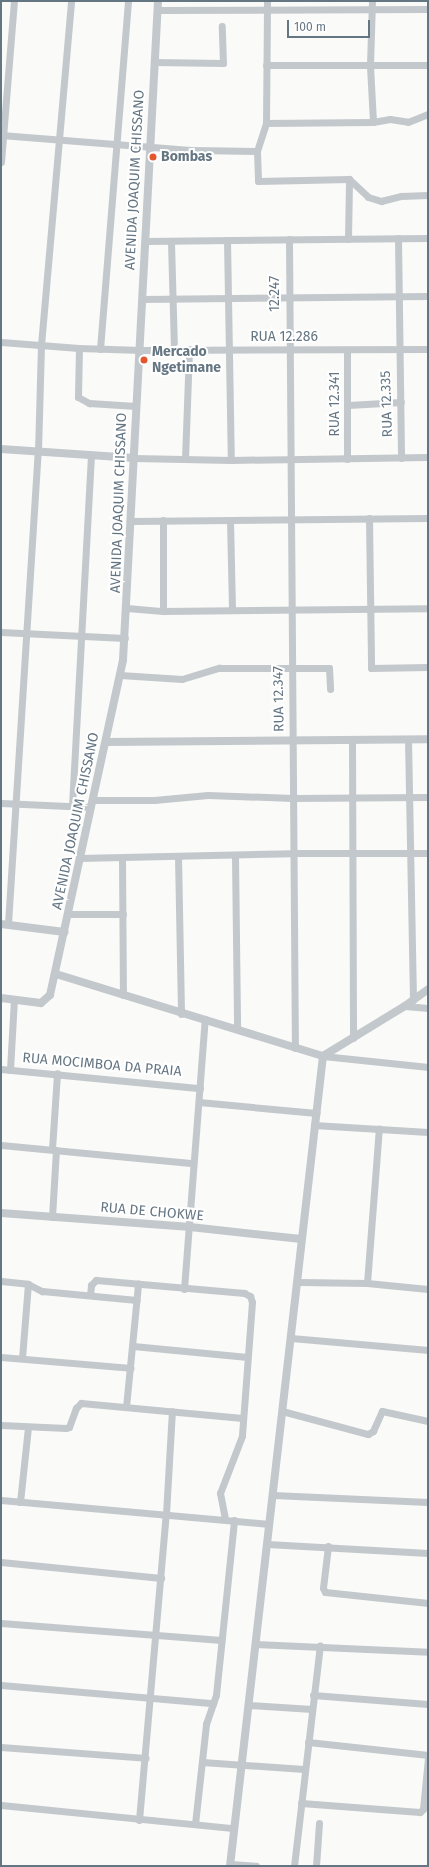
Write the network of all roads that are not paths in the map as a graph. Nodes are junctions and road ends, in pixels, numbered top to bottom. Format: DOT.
graph roads {
  1 [pos="14,1"];
  2 [pos="71,1"];
  3 [pos="128,1"];
  4 [pos="158,1"];
  5 [pos="267,1"];
  6 [pos="372,1"];
  7 [pos="372,9"];
  8 [pos="428,9"];
  9 [pos="157,10"];
  10 [pos="267,10"];
  11 [pos="222,26"];
  12 [pos="154,62"];
  13 [pos="266,65"];
  14 [pos="428,65"];
  15 [pos="370,66"];
  16 [pos="428,114"];
  17 [pos="373,122"];
  18 [pos="266,123"];
  19 [pos="2,135"];
  20 [pos="58,139"];
  21 [pos="117,144"];
  22 [pos="150,146"];
  23 [pos="257,151"];
  24 [pos="1,162"];
  25 [pos="349,179"];
  26 [pos="428,195"];
  27 [pos="398,238"];
  28 [pos="428,238"];
  29 [pos="289,239"];
  30 [pos="348,239"];
  31 [pos="227,240"];
  32 [pos="146,241"];
  33 [pos="171,242"];
  34 [pos="399,296"];
  35 [pos="428,296"];
  36 [pos="228,297"];
  37 [pos="287,297"];
  38 [pos="173,298"];
  39 [pos="143,299"];
  40 [pos="1,342"];
  41 [pos="40,345"];
  42 [pos="79,348"];
  43 [pos="100,349"];
  44 [pos="189,349"];
  45 [pos="289,349"];
  46 [pos="428,349"];
  47 [pos="141,350"];
  48 [pos="174,350"];
  49 [pos="230,350"];
  50 [pos="347,350"];
  51 [pos="398,350"];
  52 [pos="401,402"];
  53 [pos="348,405"];
  54 [pos="136,406"];
  55 [pos="1,449"];
  56 [pos="38,452"];
  57 [pos="91,455"];
  58 [pos="428,457"];
  59 [pos="134,458"];
  60 [pos="291,458"];
  61 [pos="401,458"];
  62 [pos="185,459"];
  63 [pos="348,459"];
  64 [pos="231,460"];
  65 [pos="369,518"];
  66 [pos="428,518"];
  67 [pos="290,519"];
  68 [pos="132,520"];
  69 [pos="163,520"];
  70 [pos="230,520"];
  71 [pos="368,607"];
  72 [pos="128,608"];
  73 [pos="428,608"];
  74 [pos="291,609"];
  75 [pos="232,610"];
  76 [pos="163,611"];
  77 [pos="1,632"];
  78 [pos="26,633"];
  79 [pos="83,637"];
  80 [pos="125,638"];
  81 [pos="428,668"];
  82 [pos="290,669"];
  83 [pos="120,675"];
  84 [pos="330,689"];
  85 [pos="293,739"];
  86 [pos="408,739"];
  87 [pos="428,739"];
  88 [pos="352,740"];
  89 [pos="106,742"];
  90 [pos="410,797"];
  91 [pos="428,797"];
  92 [pos="293,798"];
  93 [pos="352,798"];
  94 [pos="1,803"];
  95 [pos="15,804"];
  96 [pos="91,804"];
  97 [pos="72,806"];
  98 [pos="293,853"];
  99 [pos="354,853"];
  100 [pos="411,854"];
  101 [pos="428,854"];
  102 [pos="178,856"];
  103 [pos="235,856"];
  104 [pos="79,858"];
  105 [pos="122,858"];
  106 [pos="69,914"];
  107 [pos="123,914"];
  108 [pos="4,924"];
  109 [pos="65,932"];
  110 [pos="56,974"];
  111 [pos="428,988"];
  112 [pos="123,995"];
  113 [pos="1,998"];
  114 [pos="14,1000"];
  115 [pos="413,1000"];
  116 [pos="405,1006"];
  117 [pos="428,1008"];
  118 [pos="181,1014"];
  119 [pos="205,1019"];
  120 [pos="236,1028"];
  121 [pos="354,1038"];
  122 [pos="295,1048"];
  123 [pos="323,1056"];
  124 [pos="428,1067"];
  125 [pos="1,1070"];
  126 [pos="10,1070"];
  127 [pos="57,1073"];
  128 [pos="200,1088"];
  129 [pos="199,1102"];
  130 [pos="316,1113"];
  131 [pos="314,1125"];
  132 [pos="379,1128"];
  133 [pos="428,1132"];
  134 [pos="1,1145"];
  135 [pos="54,1149"];
  136 [pos="194,1163"];
  137 [pos="1,1213"];
  138 [pos="52,1217"];
  139 [pos="190,1227"];
  140 [pos="302,1239"];
  141 [pos="1,1282"];
  142 [pos="299,1282"];
  143 [pos="367,1283"];
  144 [pos="28,1284"];
  145 [pos="138,1284"];
  146 [pos="184,1288"];
  147 [pos="428,1289"];
  148 [pos="90,1295"];
  149 [pos="137,1300"];
  150 [pos="291,1338"];
  151 [pos="133,1346"];
  152 [pos="428,1350"];
  153 [pos="1,1357"];
  154 [pos="247,1357"];
  155 [pos="22,1358"];
  156 [pos="131,1368"];
  157 [pos="126,1407"];
  158 [pos="282,1410"];
  159 [pos="172,1411"];
  160 [pos="242,1418"];
  161 [pos="428,1421"];
  162 [pos="1,1425"];
  163 [pos="28,1427"];
  164 [pos="273,1495"];
  165 [pos="1,1500"];
  166 [pos="20,1502"];
  167 [pos="428,1502"];
  168 [pos="166,1514"];
  169 [pos="225,1519"];
  170 [pos="234,1520"];
  171 [pos="269,1524"];
  172 [pos="267,1544"];
  173 [pos="328,1546"];
  174 [pos="428,1553"];
  175 [pos="1,1562"];
  176 [pos="160,1578"];
  177 [pos="428,1602"];
  178 [pos="1,1623"];
  179 [pos="157,1634"];
  180 [pos="221,1640"];
  181 [pos="255,1644"];
  182 [pos="320,1646"];
  183 [pos="428,1652"];
  184 [pos="1,1685"];
  185 [pos="313,1695"];
  186 [pos="151,1696"];
  187 [pos="213,1703"];
  188 [pos="428,1704"];
  189 [pos="248,1705"];
  190 [pos="312,1709"];
  191 [pos="308,1742"];
  192 [pos="1,1747"];
  193 [pos="428,1757"];
  194 [pos="146,1758"];
  195 [pos="202,1762"];
  196 [pos="240,1766"];
  197 [pos="304,1769"];
  198 [pos="301,1803"];
  199 [pos="1,1805"];
  200 [pos="139,1820"];
  201 [pos="319,1823"];
  202 [pos="195,1824"];
  203 [pos="233,1828"];
  204 [pos="230,1865"];
  205 [pos="256,1866"];
  206 [pos="294,1866"];
  207 [pos="316,1866"];
  1 -- 19 [label="street"];
  2 -- 20 [label="street"];
  3 -- 21 [label="street"];
  4 -- 9 [label="street, AVENIDA JOAQUIM CHISSANO"];
  5 -- 10 [label="street"];
  6 -- 7 [label="street"];
  7 -- 8 [label="street"];
  7 -- 10 [label="street"];
  7 -- 15 [label="street"];
  9 -- 10 [label="street"];
  9 -- 12 [label="street, AVENIDA JOAQUIM CHISSANO"];
  10 -- 13 [label="street"];
  11 -- 12 [label="street"];
  12 -- 22 [label="street, AVENIDA JOAQUIM CHISSANO"];
  13 -- 15 [label="street"];
  13 -- 18 [label="street"];
  14 -- 15 [label="street"];
  15 -- 17 [label="street"];
  16 -- 17 [label="street"];
  17 -- 18 [label="street"];
  18 -- 23 [label="street"];
  19 -- 20 [label="street"];
  19 -- 24 [label="street"];
  20 -- 21 [label="street"];
  20 -- 41 [label="street"];
  21 -- 22 [label="street"];
  21 -- 43 [label="street"];
  22 -- 23 [label="street"];
  22 -- 32 [label="street, AVENIDA JOAQUIM CHISSANO"];
  23 -- 25 [label="street"];
  25 -- 26 [label="street"];
  25 -- 30 [label="street"];
  27 -- 28 [label="street"];
  27 -- 30 [label="street"];
  27 -- 34 [label="street, RUA 12.335"];
  29 -- 30 [label="street"];
  29 -- 31 [label="street"];
  29 -- 37 [label="street, 12.247"];
  31 -- 33 [label="street"];
  31 -- 36 [label="street"];
  32 -- 33 [label="street"];
  32 -- 39 [label="street, AVENIDA JOAQUIM CHISSANO"];
  33 -- 38 [label="street"];
  34 -- 35 [label="street"];
  34 -- 37 [label="street"];
  34 -- 51 [label="street, RUA 12.335"];
  36 -- 37 [label="street"];
  36 -- 38 [label="street"];
  36 -- 49 [label="street"];
  37 -- 45 [label="street, 12.247"];
  38 -- 39 [label="street"];
  38 -- 48 [label="street"];
  39 -- 47 [label="street, AVENIDA JOAQUIM CHISSANO"];
  40 -- 41 [label="street, RUA 12.286"];
  41 -- 42 [label="street, RUA 12.286"];
  41 -- 56 [label="street"];
  42 -- 43 [label="street, RUA 12.286"];
  42 -- 54 [label="street"];
  43 -- 47 [label="street, RUA 12.286"];
  44 -- 48 [label="street, RUA 12.286"];
  44 -- 49 [label="street, RUA 12.286"];
  44 -- 62 [label="street"];
  45 -- 49 [label="street, RUA 12.286"];
  45 -- 50 [label="street, RUA 12.286"];
  45 -- 60 [label="street, RUA 12.347"];
  46 -- 51 [label="street, RUA 12.286"];
  47 -- 48 [label="street, RUA 12.286"];
  47 -- 54 [label="street, AVENIDA JOAQUIM CHISSANO"];
  49 -- 64 [label="street"];
  50 -- 51 [label="street, RUA 12.286"];
  50 -- 53 [label="street, RUA 12.341"];
  51 -- 52 [label="street, RUA 12.335"];
  52 -- 53 [label="street"];
  52 -- 61 [label="street, RUA 12.335"];
  53 -- 63 [label="street, RUA 12.341"];
  54 -- 59 [label="street, AVENIDA JOAQUIM CHISSANO"];
  55 -- 56 [label="street"];
  56 -- 57 [label="street"];
  56 -- 78 [label="street"];
  57 -- 59 [label="street"];
  57 -- 79 [label="street"];
  58 -- 61 [label="street"];
  59 -- 62 [label="street"];
  59 -- 68 [label="street, AVENIDA JOAQUIM CHISSANO"];
  60 -- 63 [label="street"];
  60 -- 64 [label="street"];
  60 -- 67 [label="street, RUA 12.347"];
  61 -- 63 [label="street"];
  62 -- 64 [label="street"];
  65 -- 66 [label="street"];
  65 -- 67 [label="street"];
  65 -- 71 [label="street"];
  67 -- 70 [label="street"];
  67 -- 74 [label="street, RUA 12.347"];
  68 -- 69 [label="street"];
  68 -- 72 [label="street, AVENIDA JOAQUIM CHISSANO"];
  69 -- 70 [label="street"];
  69 -- 76 [label="street"];
  70 -- 75 [label="street"];
  71 -- 73 [label="street"];
  71 -- 74 [label="street"];
  71 -- 81 [label="street"];
  72 -- 76 [label="street"];
  72 -- 80 [label="street, AVENIDA JOAQUIM CHISSANO"];
  74 -- 75 [label="street"];
  74 -- 82 [label="street, RUA 12.347"];
  75 -- 76 [label="street"];
  77 -- 78 [label="street"];
  78 -- 79 [label="street"];
  78 -- 95 [label="street"];
  79 -- 80 [label="street"];
  79 -- 97 [label="street"];
  80 -- 83 [label="street, AVENIDA JOAQUIM CHISSANO"];
  82 -- 83 [label="street"];
  82 -- 84 [label="street"];
  82 -- 85 [label="street, RUA 12.347"];
  83 -- 89 [label="street, AVENIDA JOAQUIM CHISSANO"];
  85 -- 88 [label="street"];
  85 -- 89 [label="street"];
  85 -- 92 [label="street, RUA 12.347"];
  86 -- 87 [label="street"];
  86 -- 88 [label="street"];
  86 -- 90 [label="street"];
  88 -- 93 [label="street"];
  89 -- 96 [label="street, AVENIDA JOAQUIM CHISSANO"];
  90 -- 91 [label="street"];
  90 -- 93 [label="street"];
  90 -- 100 [label="street"];
  92 -- 93 [label="street"];
  92 -- 96 [label="street"];
  92 -- 98 [label="street, RUA 12.347"];
  93 -- 99 [label="street"];
  94 -- 95 [label="street"];
  95 -- 97 [label="street"];
  95 -- 108 [label="street"];
  96 -- 97 [label="street"];
  96 -- 104 [label="street, AVENIDA JOAQUIM CHISSANO"];
  98 -- 99 [label="street"];
  98 -- 103 [label="street"];
  98 -- 122 [label="street, RUA 12.347"];
  99 -- 100 [label="street"];
  99 -- 121 [label="street"];
  100 -- 101 [label="street"];
  100 -- 115 [label="street"];
  102 -- 103 [label="street"];
  102 -- 105 [label="street"];
  102 -- 118 [label="street"];
  103 -- 120 [label="street"];
  104 -- 105 [label="street"];
  104 -- 106 [label="street, AVENIDA JOAQUIM CHISSANO"];
  105 -- 107 [label="street"];
  106 -- 107 [label="street"];
  106 -- 109 [label="street, AVENIDA JOAQUIM CHISSANO"];
  107 -- 112 [label="street"];
  108 -- 109 [label="street"];
  109 -- 110 [label="street, AVENIDA JOAQUIM CHISSANO"];
  110 -- 112 [label="street"];
  110 -- 114 [label="street, AVENIDA JOAQUIM CHISSANO"];
  111 -- 115 [label="street"];
  112 -- 118 [label="street"];
  113 -- 114 [label="street"];
  114 -- 126 [label="street"];
  115 -- 116 [label="street"];
  116 -- 117 [label="street"];
  116 -- 121 [label="street"];
  118 -- 119 [label="street"];
  119 -- 120 [label="street"];
  119 -- 128 [label="street"];
  120 -- 122 [label="street"];
  121 -- 123 [label="street"];
  122 -- 123 [label="street"];
  123 -- 124 [label="street"];
  123 -- 130 [label="street"];
  125 -- 126 [label="street, RUA MOCIMBOA DA PRAIA"];
  126 -- 127 [label="street, RUA MOCIMBOA DA PRAIA"];
  127 -- 128 [label="street, RUA MOCIMBOA DA PRAIA"];
  127 -- 135 [label="street"];
  128 -- 129 [label="street"];
  129 -- 130 [label="street"];
  129 -- 136 [label="street"];
  130 -- 131 [label="street"];
  131 -- 132 [label="street"];
  131 -- 140 [label="street"];
  132 -- 133 [label="street"];
  132 -- 143 [label="street"];
  134 -- 135 [label="street"];
  135 -- 136 [label="street"];
  135 -- 138 [label="street"];
  136 -- 139 [label="street"];
  137 -- 138 [label="street, RUA DE CHOKWE"];
  138 -- 139 [label="street, RUA DE CHOKWE"];
  139 -- 140 [label="street, RUA DE CHOKWE"];
  139 -- 146 [label="street"];
  140 -- 142 [label="street"];
  141 -- 144 [label="street"];
  142 -- 143 [label="street"];
  142 -- 150 [label="street"];
  143 -- 147 [label="street"];
  144 -- 148 [label="street"];
  144 -- 155 [label="street"];
  145 -- 146 [label="street"];
  145 -- 148 [label="street"];
  145 -- 149 [label="street"];
  146 -- 154 [label="street"];
  148 -- 149 [label="street"];
  149 -- 151 [label="street"];
  150 -- 152 [label="street"];
  150 -- 158 [label="street"];
  151 -- 154 [label="street"];
  151 -- 156 [label="street"];
  153 -- 155 [label="street"];
  154 -- 160 [label="street"];
  155 -- 156 [label="street"];
  156 -- 157 [label="street"];
  157 -- 159 [label="street"];
  157 -- 163 [label="street"];
  158 -- 161 [label="street"];
  158 -- 164 [label="street"];
  159 -- 160 [label="street"];
  159 -- 168 [label="street"];
  160 -- 169 [label="street"];
  162 -- 163 [label="street"];
  163 -- 166 [label="street"];
  164 -- 167 [label="street"];
  164 -- 171 [label="street"];
  165 -- 166 [label="street"];
  166 -- 168 [label="street"];
  168 -- 169 [label="street"];
  168 -- 176 [label="street"];
  169 -- 170 [label="street"];
  170 -- 171 [label="street"];
  170 -- 180 [label="street"];
  171 -- 172 [label="street"];
  172 -- 173 [label="street"];
  172 -- 181 [label="street"];
  173 -- 174 [label="street"];
  173 -- 177 [label="street"];
  175 -- 176 [label="street"];
  176 -- 179 [label="street"];
  178 -- 179 [label="street"];
  179 -- 180 [label="street"];
  179 -- 186 [label="street"];
  180 -- 187 [label="street"];
  181 -- 182 [label="street"];
  181 -- 189 [label="street"];
  182 -- 183 [label="street"];
  182 -- 185 [label="street"];
  184 -- 186 [label="street"];
  185 -- 188 [label="street"];
  185 -- 190 [label="street"];
  186 -- 187 [label="street"];
  186 -- 194 [label="street"];
  187 -- 195 [label="street"];
  189 -- 190 [label="street"];
  189 -- 196 [label="street"];
  190 -- 191 [label="street"];
  191 -- 193 [label="street"];
  191 -- 197 [label="street"];
  192 -- 194 [label="street"];
  193 -- 198 [label="street"];
  194 -- 200 [label="street"];
  195 -- 196 [label="street"];
  195 -- 202 [label="street"];
  196 -- 197 [label="street"];
  196 -- 203 [label="street"];
  197 -- 198 [label="street"];
  198 -- 206 [label="street"];
  199 -- 200 [label="street"];
  200 -- 202 [label="street"];
  201 -- 207 [label="street"];
  202 -- 203 [label="street"];
  203 -- 204 [label="street"];
  204 -- 205 [label="street"];
}
